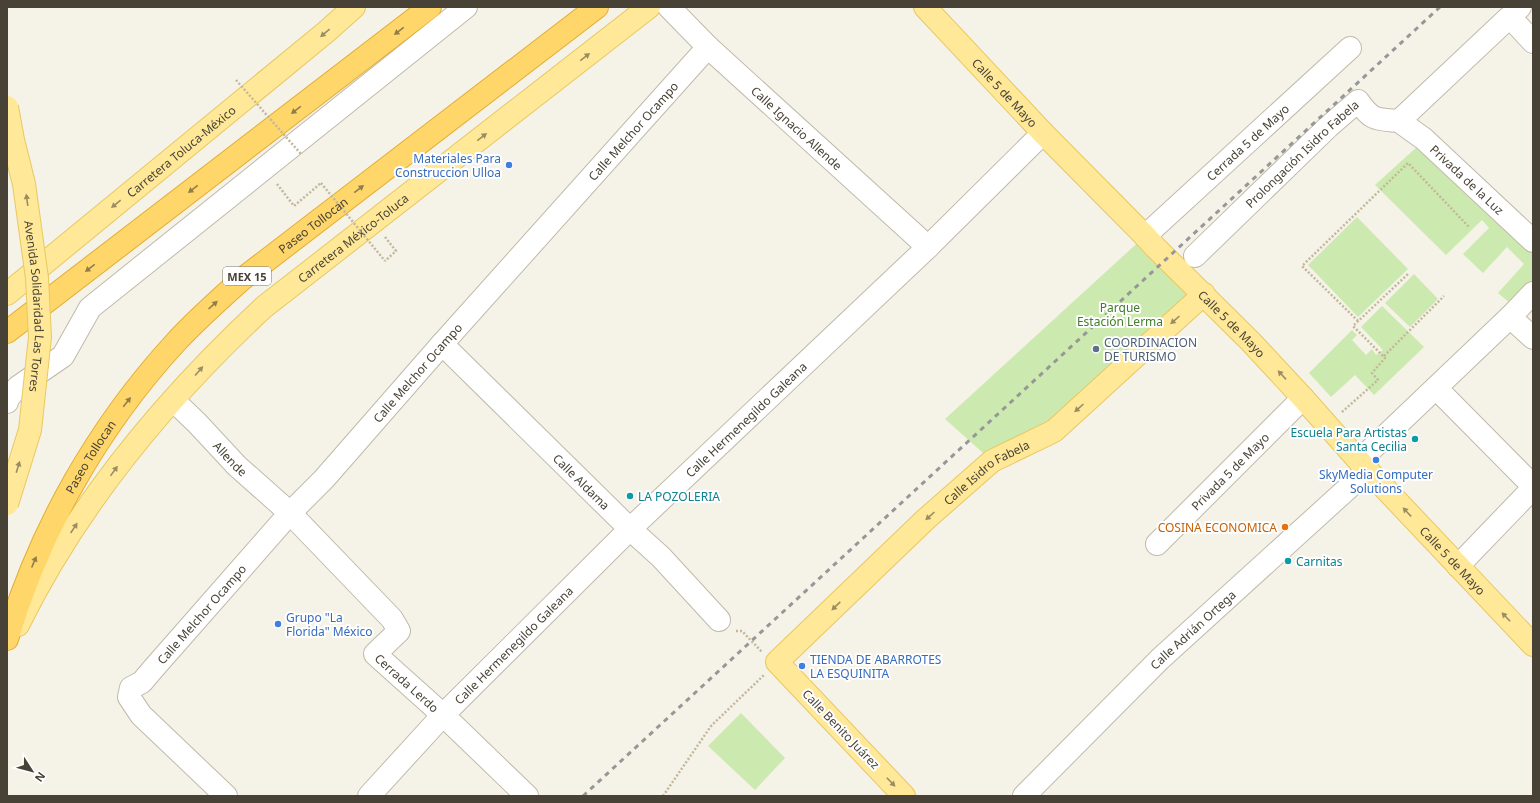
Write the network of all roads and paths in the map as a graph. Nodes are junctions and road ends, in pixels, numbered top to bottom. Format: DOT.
graph roads {
  1 [pos="354,7"];
  2 [pos="430,7"];
  3 [pos="466,7"];
  4 [pos="597,7"];
  5 [pos="649,7"];
  6 [pos="668,7"];
  7 [pos="925,7"];
  8 [pos="1515,12"];
  9 [pos="1533,42"];
  10 [pos="708,47"];
  11 [pos="1350,48"];
  12 [pos="236,80"];
  13 [pos="7,107"];
  14 [pos="1399,121"];
  15 [pos="1043,133"];
  16 [pos="301,154"];
  17 [pos="275,182"];
  18 [pos="373,223"];
  19 [pos="1469,227"];
  20 [pos="1145,236"];
  21 [pos="1533,241"];
  22 [pos="928,247"];
  23 [pos="1195,256"];
  24 [pos="1408,273"];
  25 [pos="1533,293"];
  26 [pos="7,294"];
  27 [pos="1204,294"];
  28 [pos="1444,296"];
  29 [pos="1510,317"];
  30 [pos="1358,321"];
  31 [pos="7,332"];
  32 [pos="1533,338"];
  33 [pos="442,344"];
  34 [pos="1384,356"];
  35 [pos="1436,388"];
  36 [pos="1303,398"];
  37 [pos="7,400"];
  38 [pos="173,400"];
  39 [pos="1327,426"];
  40 [pos="1363,465"];
  41 [pos="1533,487"];
  42 [pos="7,504"];
  43 [pos="290,513"];
  44 [pos="630,529"];
  45 [pos="1157,544"];
  46 [pos="1458,566"];
  47 [pos="719,620"];
  48 [pos="7,639"];
  49 [pos="1533,645"];
  50 [pos="7,648"];
  51 [pos="782,658"];
  52 [pos="443,715"];
  53 [pos="226,796"];
  54 [pos="369,796"];
  55 [pos="527,796"];
  56 [pos="663,796"];
  57 [pos="904,796"];
  58 [pos="1024,796"];
  1 -- 26 [label="main road, Carretera Toluca-México, one-way"];
  2 -- 31 [label="highway, one-way"];
  3 -- 37 [label="street"];
  48 -- 4 [label="highway, Paseo Tollocan / MEX 15, one-way"];
  18 -- 5 [label="main road, Carretera México-Toluca, one-way"];
  6 -- 10 [label="street, Calle Ignacio Allende"];
  7 -- 15 [label="main road, Calle 5 de Mayo"];
  8 -- 9 [label="street"];
  8 -- 14 [label="street"];
  10 -- 22 [label="street, Calle Ignacio Allende"];
  10 -- 33 [label="street, Calle Melchor Ocampo"];
  11 -- 20 [label="street, Cerrada 5 de Mayo"];
  12 -- 16 [label="path, bridge"];
  42 -- 13 [label="main road, Avenida Solidaridad Las Torres, one-way, bridge"];
  14 -- 21 [label="street, Privada de la Luz"];
  14 -- 23 [label="street, Prolongación Isidro Fabela"];
  15 -- 20 [label="main road, Calle 5 de Mayo"];
  15 -- 22 [label="street, Calle Hermenegildo Galeana"];
  17 -- 18 [label="path, bridge"];
  38 -- 18 [label="main road, Carretera México-Toluca, one-way"];
  19 -- 30 [label="path"];
  20 -- 27 [label="main road, Calle 5 de Mayo"];
  22 -- 44 [label="street, Calle Hermenegildo Galeana"];
  24 -- 30 [label="path"];
  25 -- 29 [label="street, Calle Adrián Ortega"];
  36 -- 27 [label="main road, Calle 5 de Mayo, one-way"];
  27 -- 51 [label="main road, Calle Isidro Fabela, one-way"];
  28 -- 34 [label="path"];
  29 -- 32 [label="street"];
  29 -- 35 [label="street, Calle Adrián Ortega"];
  30 -- 34 [label="path"];
  33 -- 43 [label="street, Calle Melchor Ocampo"];
  33 -- 44 [label="street, Calle Aldama"];
  34 -- 39 [label="path"];
  35 -- 40 [label="street, Calle Adrián Ortega"];
  35 -- 41 [label="street"];
  36 -- 39 [label="main road, Calle 5 de Mayo"];
  36 -- 45 [label="street, Privada 5 de Mayo"];
  38 -- 43 [label="street, Allende"];
  50 -- 38 [label="main road, Carretera México-Toluca, one-way"];
  39 -- 40 [label="main road, Calle 5 de Mayo"];
  46 -- 40 [label="main road, Calle 5 de Mayo, one-way"];
  40 -- 58 [label="street, Calle Adrián Ortega"];
  41 -- 46 [label="street"];
  43 -- 52 [label="street, Cerrada Lerdo"];
  43 -- 53 [label="street, Calle Melchor Ocampo"];
  44 -- 47 [label="street, Calle Aldama"];
  44 -- 52 [label="street, Calle Hermenegildo Galeana"];
  49 -- 46 [label="main road, Calle 5 de Mayo, one-way"];
  47 -- 51 [label="path"];
  51 -- 56 [label="path"];
  51 -- 57 [label="main road, Calle Benito Juárez, one-way"];
  52 -- 54 [label="street, Calle Hermenegildo Galeana"];
  52 -- 55 [label="street, Cerrada Lerdo"];
}
